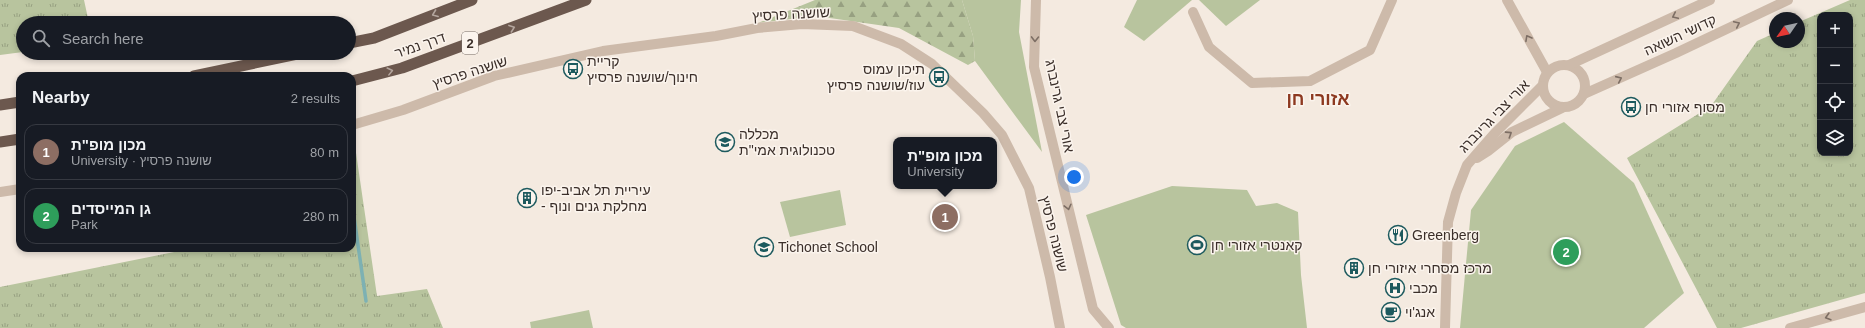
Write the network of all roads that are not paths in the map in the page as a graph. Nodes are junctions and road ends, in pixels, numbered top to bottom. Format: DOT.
graph roads {
  1 [pos="472,0"];
  2 [pos="586,0"];
  3 [pos="1036,0"];
  4 [pos="1392,0"];
  5 [pos="1507,0"];
  6 [pos="1710,0"];
  7 [pos="1788,0"];
  8 [pos="1193,12"];
  9 [pos="356,42"];
  10 [pos="269,60"];
  11 [pos="1568,65"];
  12 [pos="213,72"];
  13 [pos="1547,72"];
  14 [pos="356,80"];
  15 [pos="1542,86"];
  16 [pos="1584,94"];
  17 [pos="16,103"];
  18 [pos="0,105"];
  19 [pos="1562,108"];
  20 [pos="356,123"];
  21 [pos="16,140"];
  22 [pos="0,142"];
  23 [pos="1467,165"];
  24 [pos="16,190"];
  25 [pos="0,192"];
  26 [pos="1865,307"];
  27 [pos="1060,328"];
  28 [pos="1108,328"];
  29 [pos="1445,328"];
  30 [pos="1790,328"];
  1 -- 9 [label="highway, דרך נמיר, one-way"];
  14 -- 2 [label="highway, דרך נמיר / 2, one-way"];
  3 -- 28 [label="street, אורי צבי גרינברג, one-way"];
  4 -- 8 [label="street"];
  13 -- 5 [label="street, אורי צבי גרינברג, one-way"];
  6 -- 11 [label="street, קדושי השואה, one-way"];
  16 -- 7 [label="street, קדושי השואה, one-way"];
  10 -- 12 [label="highway"];
  11 -- 13 [label="street"];
  11 -- 16 [label="street"];
  13 -- 15 [label="street"];
  15 -- 19 [label="street"];
  15 -- 23 [label="street, אורי צבי גרינברג"];
  16 -- 19 [label="street"];
  17 -- 18 [label="highway"];
  23 -- 19 [label="street, אורי צבי גרינברג, one-way"];
  20 -- 27 [label="street, שושנה פרסיץ"];
  21 -- 22 [label="highway"];
  23 -- 29 [label="street, אורי צבי גרינברג"];
  24 -- 25 [label="street"];
  26 -- 30 [label="street, one-way"];
}
